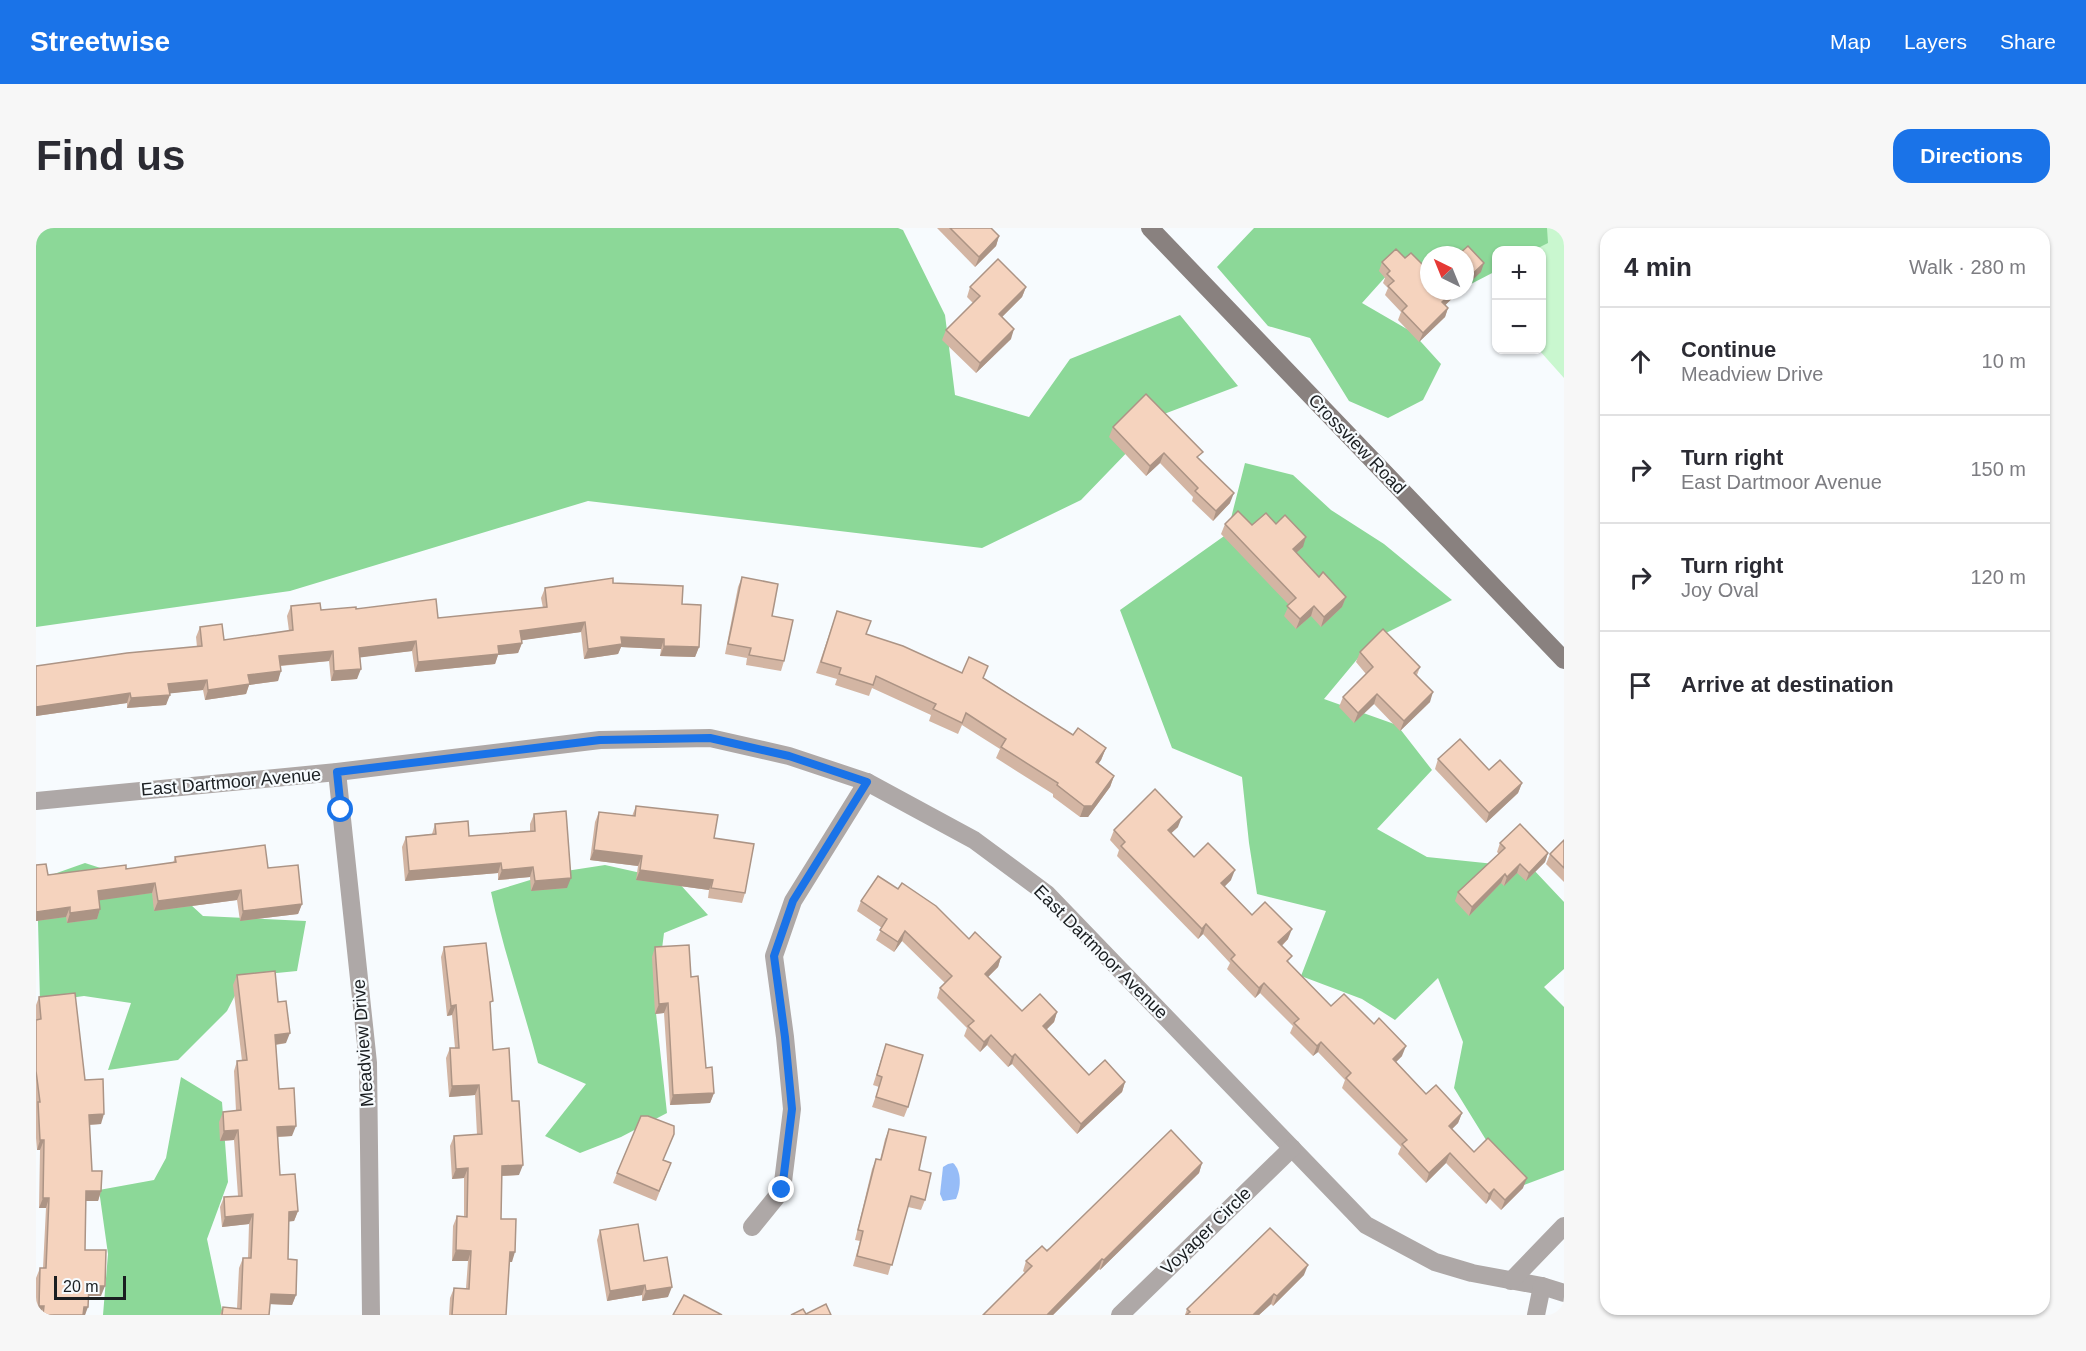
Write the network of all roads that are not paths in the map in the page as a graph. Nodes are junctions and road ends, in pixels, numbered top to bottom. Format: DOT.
graph roads {
  1 [pos="1150,228"];
  2 [pos="1564,660"];
  3 [pos="337,772"];
  4 [pos="867,782"];
  5 [pos="36,801"];
  6 [pos="1292,1148"];
  7 [pos="1564,1226"];
  8 [pos="752,1227"];
  9 [pos="1511,1281"];
  10 [pos="1542,1286"];
  11 [pos="1564,1293"];
  12 [pos="371,1315"];
  13 [pos="1120,1315"];
  14 [pos="1536,1315"];
  1 -- 2 [label="street, Crossview Road"];
  3 -- 4 [label="street, East Dartmoor Avenue"];
  3 -- 5 [label="street, East Dartmoor Avenue"];
  3 -- 12 [label="street, Meadview Drive"];
  4 -- 6 [label="street, East Dartmoor Avenue"];
  4 -- 8 [label="street"];
  6 -- 9 [label="street, East Dartmoor Avenue"];
  6 -- 13 [label="street, Voyager Circle"];
  7 -- 9 [label="street"];
  9 -- 10 [label="street, East Dartmoor Avenue"];
  10 -- 11 [label="street, East Dartmoor Avenue"];
  10 -- 14 [label="street"];
}
